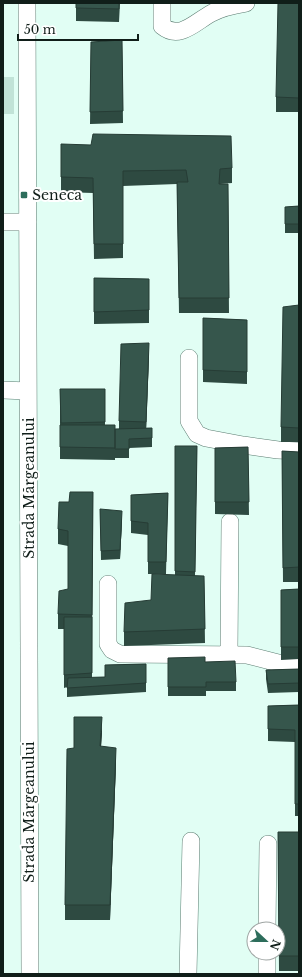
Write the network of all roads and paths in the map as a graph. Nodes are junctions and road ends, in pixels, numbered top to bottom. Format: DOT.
graph roads {
  1 [pos="27,3"];
  2 [pos="162,3"];
  3 [pos="242,3"];
  4 [pos="3,222"];
  5 [pos="28,222"];
  6 [pos="189,358"];
  7 [pos="3,390"];
  8 [pos="28,391"];
  9 [pos="299,451"];
  10 [pos="230,522"];
  11 [pos="108,584"];
  12 [pos="229,654"];
  13 [pos="299,666"];
  14 [pos="191,840"];
  15 [pos="268,844"];
  16 [pos="267,921"];
  17 [pos="267,961"];
  18 [pos="30,974"];
  19 [pos="188,974"];
  20 [pos="267,974"];
  1 -- 5 [label="street, Strada Mărgeanului"];
  2 -- 3 [label="street"];
  4 -- 5 [label="street"];
  5 -- 8 [label="street, Strada Mărgeanului"];
  6 -- 9 [label="street"];
  7 -- 8 [label="street"];
  8 -- 18 [label="street, Strada Mărgeanului"];
  10 -- 12 [label="street"];
  11 -- 12 [label="street"];
  12 -- 13 [label="street"];
  14 -- 19 [label="street"];
  15 -- 16 [label="street"];
  17 -- 20 [label="street"];
}
